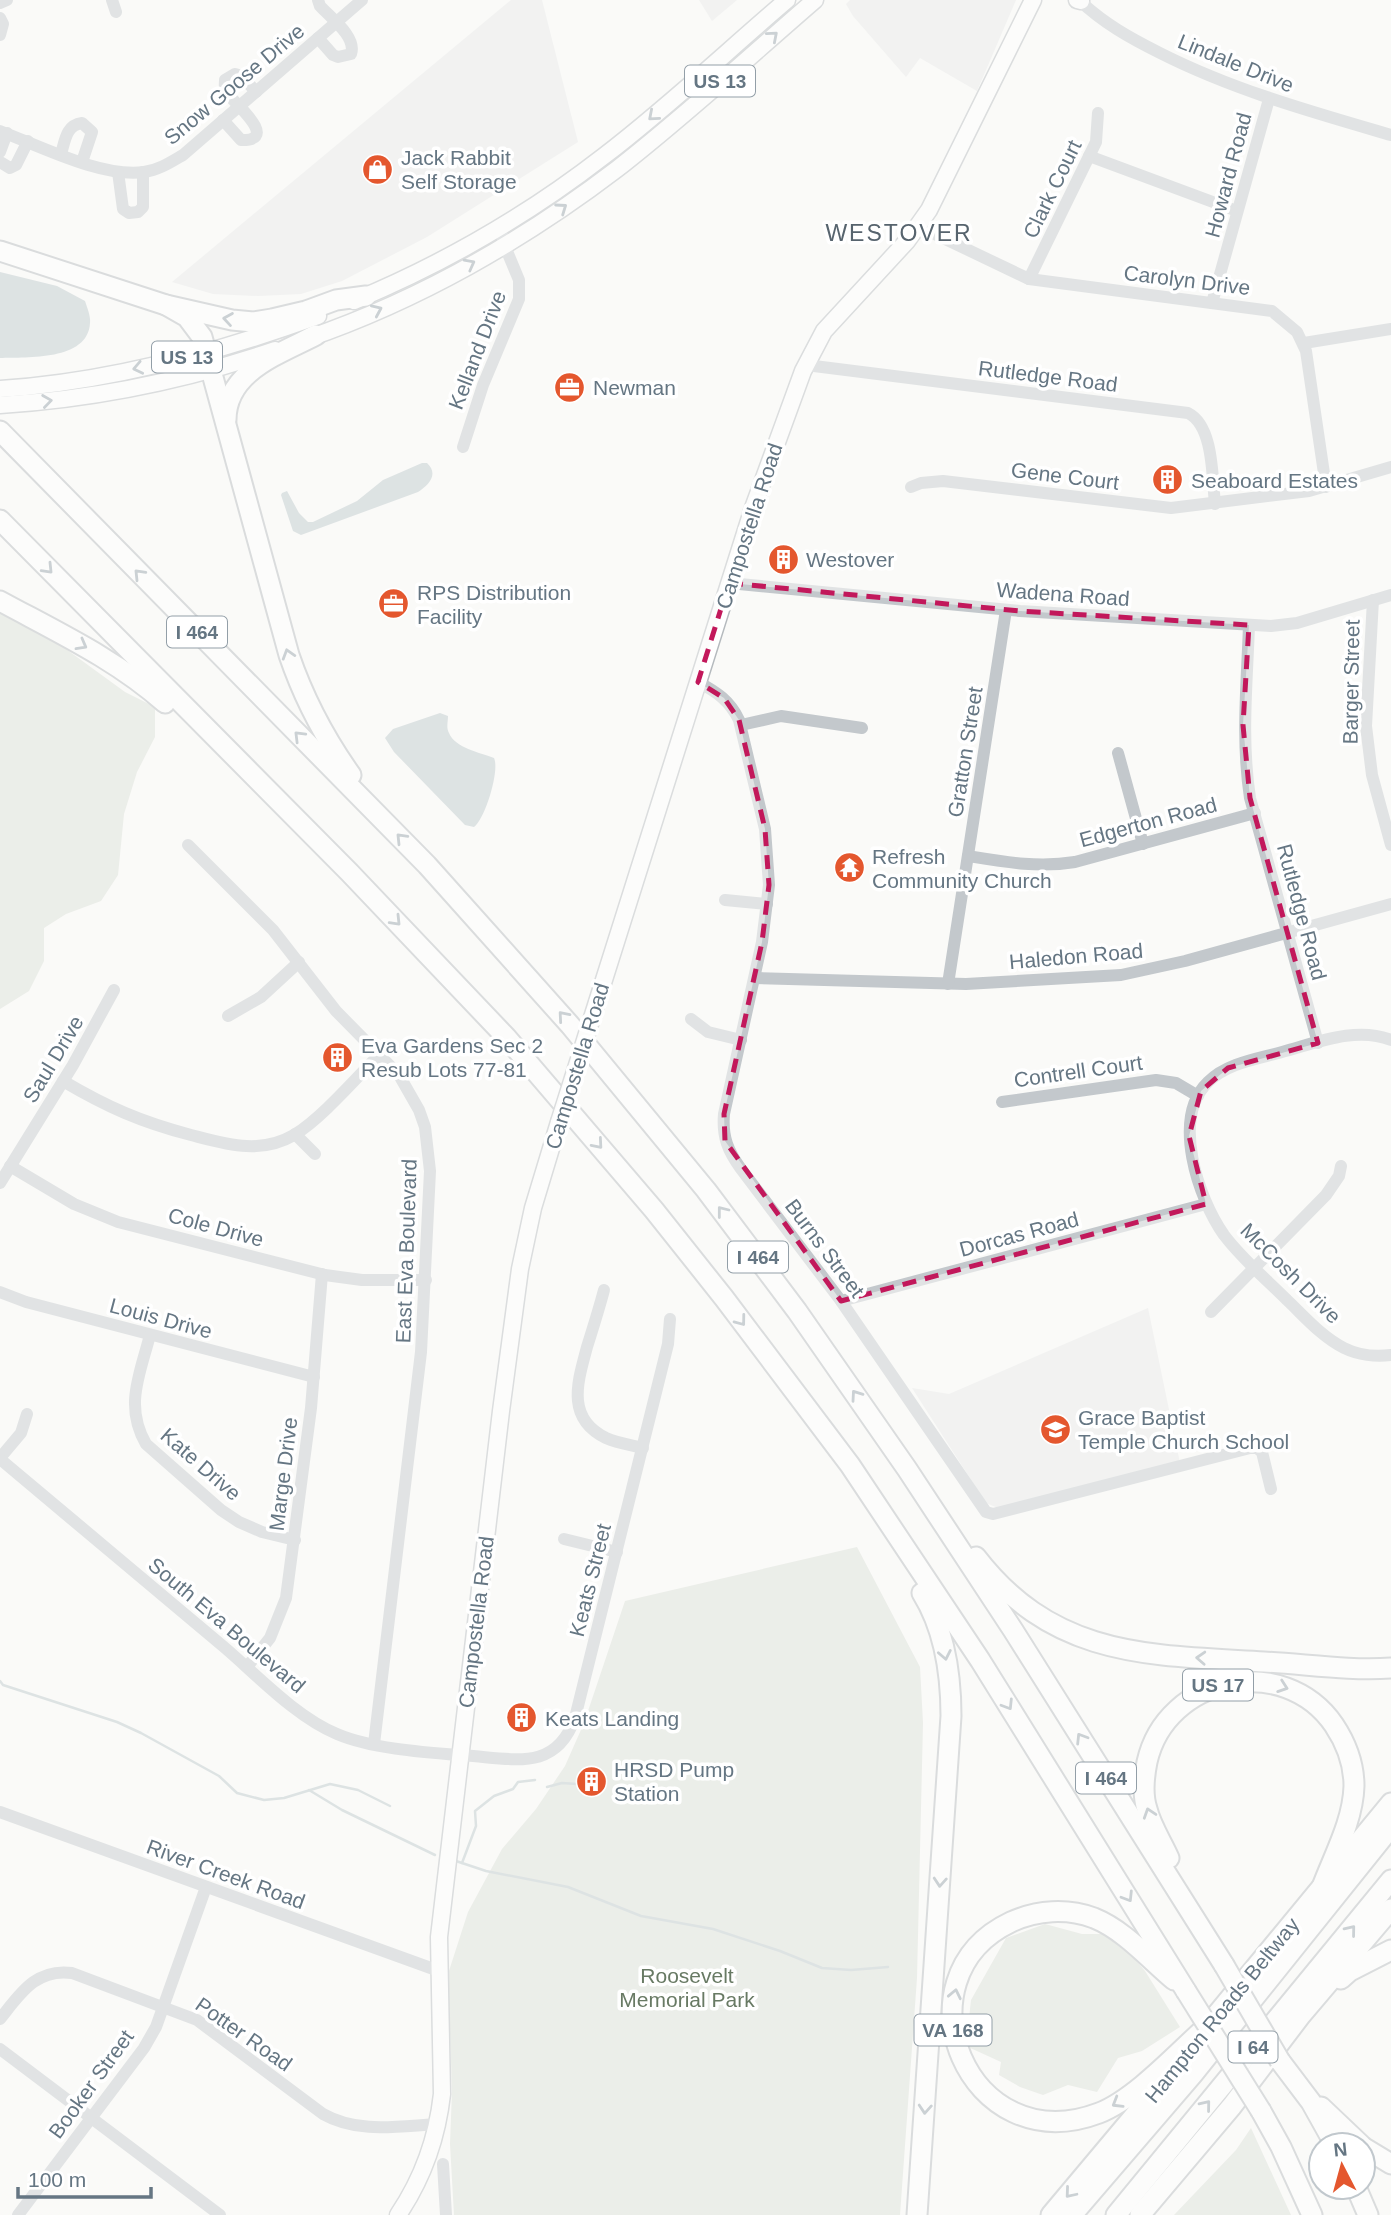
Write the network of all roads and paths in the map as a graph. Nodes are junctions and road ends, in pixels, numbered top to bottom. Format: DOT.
graph roads {
  1 [pos="7,0"];
  2 [pos="318,0"];
  3 [pos="362,0"];
  4 [pos="787,0"];
  5 [pos="815,0"];
  6 [pos="1079,0"];
  7 [pos="1034,2"];
  8 [pos="0,3"];
  9 [pos="348,5"];
  10 [pos="0,18"];
  11 [pos="336,23"];
  12 [pos="0,35"];
  13 [pos="318,38"];
  14 [pos="256,92"];
  15 [pos="1269,99"];
  16 [pos="240,106"];
  17 [pos="1098,113"];
  18 [pos="223,120"];
  19 [pos="3,132"];
  20 [pos="1391,135"];
  21 [pos="27,141"];
  22 [pos="0,152"];
  23 [pos="61,154"];
  24 [pos="1089,156"];
  25 [pos="0,162"];
  26 [pos="82,162"];
  27 [pos="118,172"];
  28 [pos="143,172"];
  29 [pos="1237,211"];
  30 [pos="918,226"];
  31 [pos="500,227"];
  32 [pos="504,244"];
  33 [pos="0,251"];
  34 [pos="1029,279"];
  35 [pos="366,296"];
  36 [pos="1212,303"];
  37 [pos="166,305"];
  38 [pos="1391,329"];
  39 [pos="317,335"];
  40 [pos="1304,343"];
  41 [pos="208,361"];
  42 [pos="806,365"];
  43 [pos="0,389"];
  44 [pos="0,405"];
  45 [pos="226,428"];
  46 [pos="6,438"];
  47 [pos="463,447"];
  48 [pos="1391,467"];
  49 [pos="1326,486"];
  50 [pos="911,487"];
  51 [pos="1215,504"];
  52 [pos="0,520"];
  53 [pos="729,583"];
  54 [pos="1391,595"];
  55 [pos="1373,600"];
  56 [pos="0,601"];
  57 [pos="1006,610"];
  58 [pos="1249,625"];
  59 [pos="698,682"];
  60 [pos="741,725"];
  61 [pos="862,728"];
  62 [pos="1118,753"];
  63 [pos="1255,813"];
  64 [pos="382,819"];
  65 [pos="1143,844"];
  66 [pos="188,845"];
  67 [pos="1391,845"];
  68 [pos="968,856"];
  69 [pos="349,872"];
  70 [pos="725,900"];
  71 [pos="767,904"];
  72 [pos="1391,904"];
  73 [pos="1288,932"];
  74 [pos="299,962"];
  75 [pos="755,978"];
  76 [pos="948,984"];
  77 [pos="114,990"];
  78 [pos="228,1016"];
  79 [pos="691,1019"];
  80 [pos="741,1040"];
  81 [pos="1391,1040"];
  82 [pos="1318,1043"];
  83 [pos="380,1054"];
  84 [pos="63,1081"];
  85 [pos="1198,1096"];
  86 [pos="1002,1102"];
  87 [pos="295,1134"];
  88 [pos="315,1154"];
  89 [pos="10,1166"];
  90 [pos="1341,1166"];
  91 [pos="0,1183"];
  92 [pos="1206,1204"];
  93 [pos="1254,1268"];
  94 [pos="322,1274"];
  95 [pos="426,1280"];
  96 [pos="604,1290"];
  97 [pos="0,1292"];
  98 [pos="841,1301"];
  99 [pos="1211,1312"];
  100 [pos="670,1319"];
  101 [pos="150,1335"];
  102 [pos="1391,1355"];
  103 [pos="314,1377"];
  104 [pos="804,1406"];
  105 [pos="27,1414"];
  106 [pos="884,1435"];
  107 [pos="643,1448"];
  108 [pos="0,1459"];
  109 [pos="1271,1489"];
  110 [pos="564,1539"];
  111 [pos="295,1540"];
  112 [pos="617,1552"];
  113 [pos="247,1667"];
  114 [pos="1391,1668"];
  115 [pos="374,1744"];
  116 [pos="460,1756"];
  117 [pos="1391,1803"];
  118 [pos="0,1812"];
  119 [pos="1391,1827"];
  120 [pos="1391,1849"];
  121 [pos="1391,1880"];
  122 [pos="206,1887"];
  123 [pos="1322,1887"];
  124 [pos="1391,1909"];
  125 [pos="1208,1941"];
  126 [pos="1391,1950"];
  127 [pos="439,1971"];
  128 [pos="1186,1991"];
  129 [pos="163,2006"];
  130 [pos="1301,2015"];
  131 [pos="0,2020"];
  132 [pos="1206,2027"];
  133 [pos="0,2049"];
  134 [pos="1295,2083"];
  135 [pos="1261,2111"];
  136 [pos="92,2118"];
  137 [pos="438,2124"];
  138 [pos="1327,2131"];
  139 [pos="1346,2131"];
  140 [pos="443,2164"];
  141 [pos="18,2215"];
  142 [pos="219,2215"];
  143 [pos="398,2215"];
  144 [pos="446,2215"];
  145 [pos="917,2215"];
  146 [pos="1051,2215"];
  147 [pos="1072,2215"];
  148 [pos="1088,2215"];
  149 [pos="1116,2215"];
  150 [pos="1140,2215"];
  151 [pos="1301,2215"];
  152 [pos="1312,2215"];
  1 -- 8 [label="street"];
  2 -- 11 [label="street"];
  3 -- 9 [label="street, Snow Goose Drive"];
  4 -- 31 [label="main road, US 13, one-way"];
  32 -- 5 [label="main road, US 13, one-way"];
  6 -- 15 [label="street, Lindale Drive"];
  7 -- 30 [label="main road, Campostella Road"];
  9 -- 11 [label="street, Snow Goose Drive"];
  10 -- 12 [label="street"];
  11 -- 13 [label="street, Snow Goose Drive"];
  11 -- 13 [label="street"];
  13 -- 14 [label="street, Snow Goose Drive"];
  14 -- 16 [label="street, Snow Goose Drive"];
  14 -- 16 [label="street"];
  15 -- 20 [label="street, Lindale Drive"];
  15 -- 29 [label="street, Howard Road"];
  16 -- 18 [label="street, Snow Goose Drive"];
  16 -- 18 [label="street"];
  17 -- 24 [label="street, Clark Court"];
  18 -- 28 [label="street, Snow Goose Drive"];
  19 -- 21 [label="street, Snow Goose Drive"];
  19 -- 22 [label="street"];
  21 -- 23 [label="street, Snow Goose Drive"];
  21 -- 25 [label="street"];
  23 -- 26 [label="street, Snow Goose Drive"];
  23 -- 26 [label="street"];
  24 -- 29 [label="street"];
  24 -- 34 [label="street, Clark Court"];
  26 -- 27 [label="street, Snow Goose Drive"];
  27 -- 28 [label="street, Snow Goose Drive"];
  27 -- 28 [label="street"];
  29 -- 36 [label="street, Howard Road"];
  30 -- 34 [label="street, Carolyn Drive"];
  30 -- 42 [label="main road, Campostella Road"];
  31 -- 32 [label="street, Kelland Drive"];
  31 -- 35 [label="main road, US 13"];
  39 -- 32 [label="main road, US 13, one-way"];
  32 -- 47 [label="street, Kelland Drive"];
  33 -- 37 [label="highway"];
  34 -- 36 [label="street, Carolyn Drive"];
  35 -- 37 [label="highway, one-way"];
  35 -- 41 [label="main road, US 13"];
  36 -- 40 [label="street, Carolyn Drive"];
  37 -- 41 [label="highway"];
  38 -- 40 [label="street"];
  39 -- 41 [label="main road, US 13"];
  39 -- 45 [label="highway"];
  40 -- 49 [label="street"];
  41 -- 43 [label="main road, US 13, one-way"];
  44 -- 41 [label="main road, US 13, one-way"];
  41 -- 45 [label="highway"];
  42 -- 51 [label="street, Rutledge Road"];
  42 -- 53 [label="main road, Campostella Road"];
  64 -- 45 [label="highway, one-way"];
  64 -- 46 [label="highway, I 464, one-way"];
  48 -- 49 [label="street, Gene Court"];
  49 -- 51 [label="street, Gene Court"];
  50 -- 51 [label="street, Gene Court"];
  52 -- 69 [label="highway, I 464, one-way"];
  53 -- 57 [label="street, Wadena Road"];
  53 -- 59 [label="main road, Campostella Road"];
  54 -- 55 [label="street, Wadena Road"];
  55 -- 58 [label="street, Wadena Road"];
  55 -- 67 [label="street, Barger Street"];
  56 -- 69 [label="highway, one-way"];
  57 -- 58 [label="street, Wadena Road"];
  57 -- 68 [label="street, Gratton Street"];
  58 -- 63 [label="street, Rutledge Road"];
  59 -- 60 [label="street, Burns Street"];
  59 -- 116 [label="main road, Campostella Road, bridge"];
  60 -- 61 [label="street"];
  60 -- 71 [label="street, Burns Street"];
  62 -- 65 [label="street"];
  63 -- 65 [label="street, Edgerton Road"];
  63 -- 73 [label="street, Rutledge Road"];
  106 -- 64 [label="highway, I 464, one-way"];
  65 -- 68 [label="street, Edgerton Road"];
  66 -- 74 [label="street, East Eva Boulevard"];
  68 -- 76 [label="street, Gratton Street"];
  69 -- 104 [label="highway, I 464, one-way"];
  70 -- 71 [label="street"];
  71 -- 75 [label="street, Burns Street"];
  72 -- 73 [label="street, Haledon Road"];
  73 -- 76 [label="street, Haledon Road"];
  73 -- 82 [label="street, Rutledge Road"];
  74 -- 78 [label="street"];
  74 -- 83 [label="street, East Eva Boulevard"];
  75 -- 76 [label="street, Haledon Road"];
  75 -- 80 [label="street, Burns Street"];
  77 -- 84 [label="street, Saul Drive"];
  79 -- 80 [label="street"];
  80 -- 98 [label="street, Burns Street"];
  81 -- 82 [label="street"];
  82 -- 85 [label="street"];
  83 -- 87 [label="street"];
  83 -- 95 [label="street, East Eva Boulevard"];
  84 -- 87 [label="street"];
  84 -- 89 [label="street, Saul Drive"];
  85 -- 86 [label="street, Contrell Court"];
  85 -- 92 [label="street, McCosh Drive"];
  87 -- 88 [label="street"];
  89 -- 91 [label="street, Saul Drive"];
  89 -- 94 [label="street, Cole Drive"];
  90 -- 93 [label="street"];
  92 -- 93 [label="street, McCosh Drive"];
  92 -- 98 [label="street, Dorcas Road"];
  93 -- 99 [label="street"];
  93 -- 102 [label="street, McCosh Drive"];
  94 -- 95 [label="street, Cole Drive"];
  94 -- 103 [label="street, Marge Drive"];
  95 -- 115 [label="street, East Eva Boulevard"];
  96 -- 107 [label="street"];
  97 -- 101 [label="street, Louis Drive"];
  98 -- 109 [label="street, Burns Street"];
  100 -- 107 [label="street, Keats Street"];
  101 -- 103 [label="street, Louis Drive"];
  101 -- 111 [label="street, Kate Drive"];
  103 -- 111 [label="street, Marge Drive"];
  104 -- 128 [label="highway, I 464, one-way"];
  104 -- 145 [label="highway, one-way"];
  105 -- 108 [label="street"];
  114 -- 106 [label="highway, one-way"];
  125 -- 106 [label="highway, I 464, one-way"];
  107 -- 112 [label="street, Keats Street"];
  108 -- 113 [label="street, South Eva Boulevard"];
  110 -- 112 [label="street"];
  111 -- 113 [label="street, Marge Drive"];
  112 -- 116 [label="street, Keats Street"];
  113 -- 115 [label="street, South Eva Boulevard"];
  115 -- 116 [label="street, South Eva Boulevard"];
  116 -- 127 [label="main road, Campostella Road"];
  117 -- 123 [label="highway, Hampton Roads Beltway / I 64"];
  118 -- 122 [label="street, River Creek Road"];
  119 -- 147 [label="highway"];
  120 -- 148 [label="highway"];
  149 -- 121 [label="highway, I 64, one-way"];
  122 -- 127 [label="street, River Creek Road"];
  122 -- 129 [label="street, Booker Street"];
  125 -- 123 [label="highway, US 17, one-way"];
  123 -- 132 [label="highway, Hampton Roads Beltway / I 64"];
  124 -- 130 [label="highway"];
  125 -- 134 [label="highway, I 464, bridge"];
  126 -- 130 [label="highway"];
  127 -- 137 [label="main road, Campostella Road"];
  132 -- 128 [label="highway, VA 168, one-way"];
  128 -- 135 [label="highway, I 464, bridge"];
  129 -- 131 [label="street, Potter Road"];
  129 -- 136 [label="street, Booker Street"];
  129 -- 137 [label="street, Potter Road"];
  130 -- 150 [label="highway"];
  132 -- 146 [label="highway, Hampton Roads Beltway / I 64, one-way"];
  133 -- 136 [label="street"];
  134 -- 138 [label="highway"];
  134 -- 139 [label="highway"];
  135 -- 151 [label="highway"];
  135 -- 152 [label="highway"];
  136 -- 141 [label="street, Booker Street"];
  136 -- 142 [label="street"];
  137 -- 143 [label="main road, Campostella Road"];
  140 -- 144 [label="street"];
}
